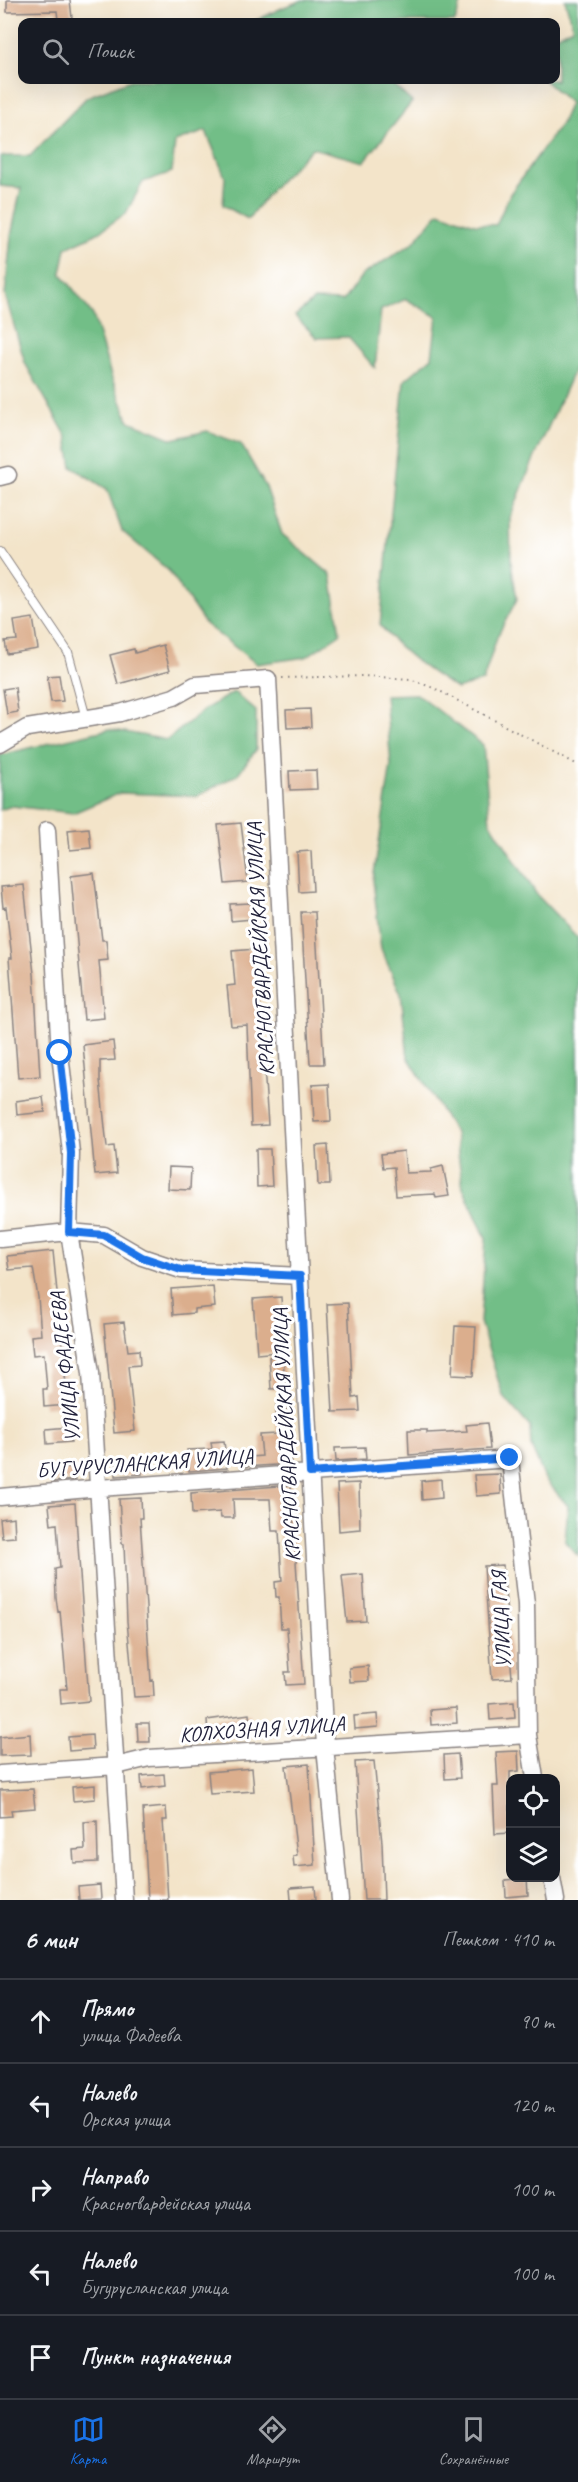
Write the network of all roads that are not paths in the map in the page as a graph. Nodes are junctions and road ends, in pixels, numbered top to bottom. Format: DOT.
graph roads {
  1 [pos="0,551"];
  2 [pos="87,718"];
  3 [pos="0,744"];
  4 [pos="47,830"];
  5 [pos="69,1232"];
  6 [pos="0,1239"];
  7 [pos="300,1276"];
  8 [pos="510,1458"];
  9 [pos="310,1473"];
  10 [pos="99,1488"];
  11 [pos="0,1497"];
  12 [pos="528,1735"];
  13 [pos="326,1747"];
  14 [pos="116,1766"];
  15 [pos="0,1774"];
  16 [pos="534,1774"];
  17 [pos="553,1882"];
  18 [pos="124,1900"];
  19 [pos="340,1900"];
  20 [pos="556,1900"];
  1 -- 2 [label="lane"];
  2 -- 3 [label="street"];
  2 -- 7 [label="street, КРАСНОГВАРДЕЙСКАЯ УЛИЦА"];
  4 -- 5 [label="street, УЛИЦА ФАДЕЕВА"];
  5 -- 6 [label="street"];
  5 -- 7 [label="street"];
  5 -- 10 [label="street, УЛИЦА ФАДЕЕВА"];
  7 -- 9 [label="street, КРАСНОГВАРДЕЙСКАЯ УЛИЦА"];
  8 -- 9 [label="street, БУГУРУСЛАНСКАЯ УЛИЦА"];
  8 -- 12 [label="street, УЛИЦА ГАЯ"];
  9 -- 10 [label="street, БУГУРУСЛАНСКАЯ УЛИЦА"];
  9 -- 13 [label="street, КРАСНОГВАРДЕЙСКАЯ УЛИЦА"];
  10 -- 11 [label="street, БУГУРУСЛАНСКАЯ УЛИЦА"];
  10 -- 14 [label="street, УЛИЦА ФАДЕЕВА"];
  12 -- 13 [label="street, КОЛХОЗНАЯ УЛИЦА"];
  12 -- 16 [label="street, УЛИЦА ГАЯ"];
  13 -- 14 [label="street, КОЛХОЗНАЯ УЛИЦА"];
  13 -- 19 [label="street, КРАСНОГВАРДЕЙСКАЯ УЛИЦА"];
  14 -- 15 [label="street, КОЛХОЗНАЯ УЛИЦА"];
  14 -- 18 [label="street, УЛИЦА ФАДЕЕВА"];
  17 -- 20 [label="street"];
}
